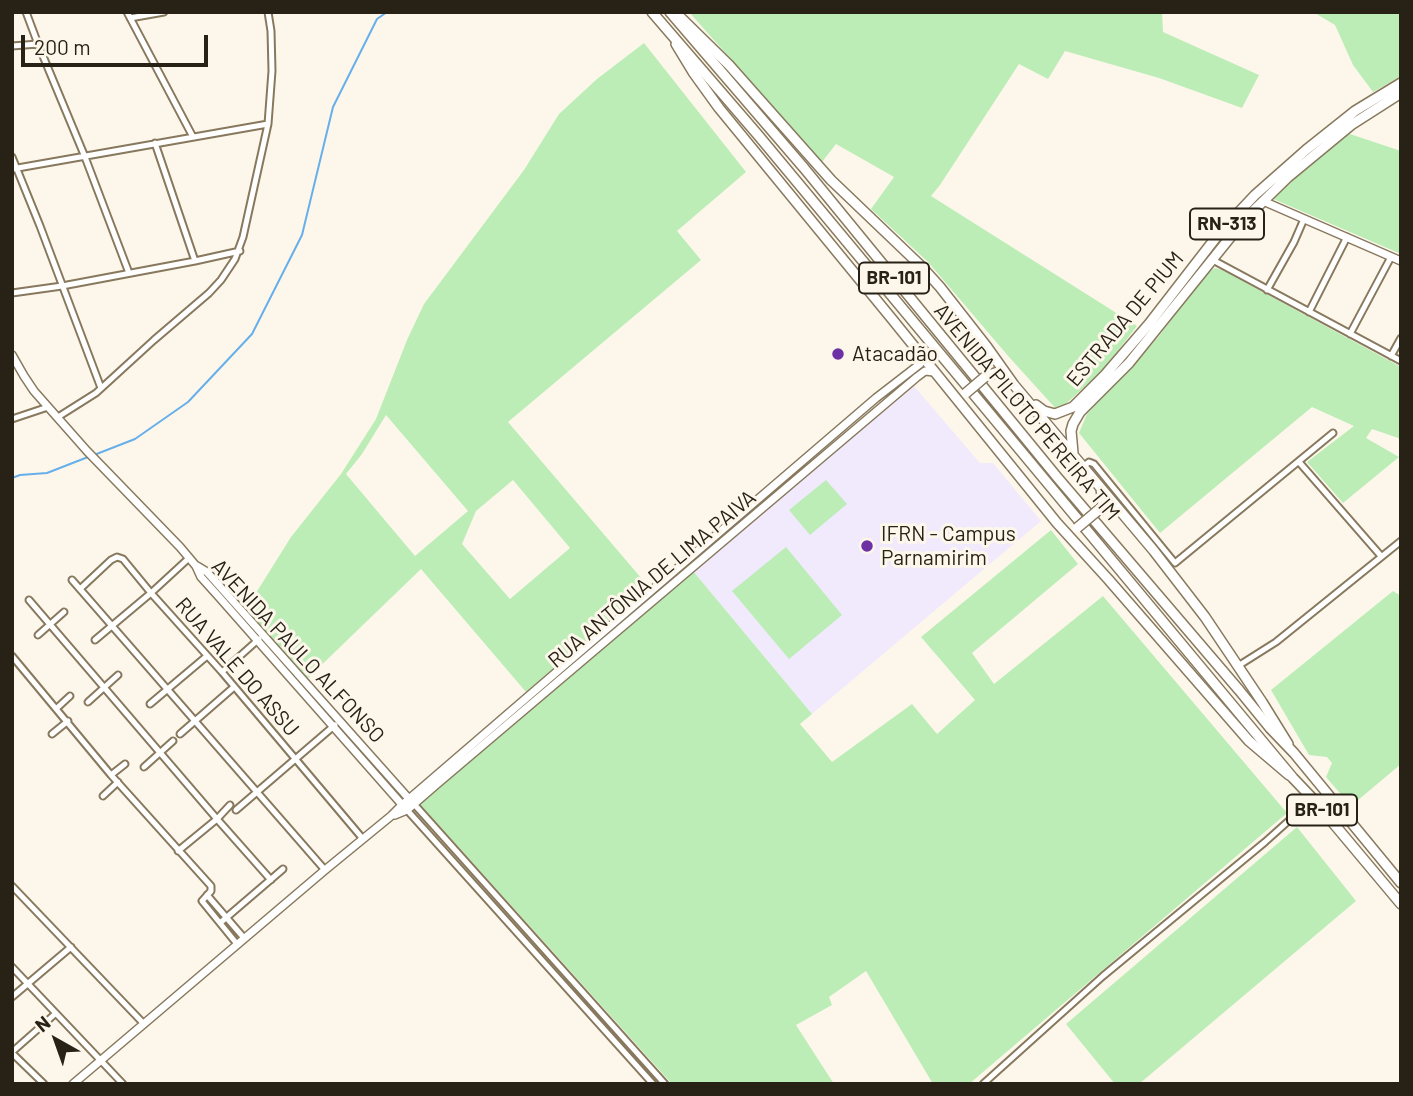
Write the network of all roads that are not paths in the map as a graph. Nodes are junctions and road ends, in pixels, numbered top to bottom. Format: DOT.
graph roads {
  1 [pos="26,12"];
  2 [pos="164,12"];
  3 [pos="268,12"];
  4 [pos="652,12"];
  5 [pos="673,12"];
  6 [pos="128,15"];
  7 [pos="670,33"];
  8 [pos="38,44"];
  9 [pos="12,46"];
  10 [pos="1401,83"];
  11 [pos="1401,93"];
  12 [pos="268,124"];
  13 [pos="192,137"];
  14 [pos="155,143"];
  15 [pos="12,157"];
  16 [pos="85,157"];
  17 [pos="15,168"];
  18 [pos="1263,201"];
  19 [pos="1304,219"];
  20 [pos="1347,237"];
  21 [pos="240,250"];
  22 [pos="1391,257"];
  23 [pos="1211,259"];
  24 [pos="195,261"];
  25 [pos="1401,261"];
  26 [pos="129,273"];
  27 [pos="62,286"];
  28 [pos="1267,290"];
  29 [pos="12,293"];
  30 [pos="1309,312"];
  31 [pos="1350,334"];
  32 [pos="1401,338"];
  33 [pos="12,355"];
  34 [pos="1391,356"];
  35 [pos="922,357"];
  36 [pos="1401,361"];
  37 [pos="934,372"];
  38 [pos="1007,376"];
  39 [pos="101,388"];
  40 [pos="1026,399"];
  41 [pos="48,407"];
  42 [pos="964,409"];
  43 [pos="863,410"];
  44 [pos="58,417"];
  45 [pos="869,418"];
  46 [pos="12,419"];
  47 [pos="1334,433"];
  48 [pos="1073,454"];
  49 [pos="1299,462"];
  50 [pos="1084,466"];
  51 [pos="797,467"];
  52 [pos="803,474"];
  53 [pos="1101,487"];
  54 [pos="1057,523"];
  55 [pos="1401,541"];
  56 [pos="1381,556"];
  57 [pos="189,558"];
  58 [pos="196,566"];
  59 [pos="1172,566"];
  60 [pos="72,580"];
  61 [pos="80,589"];
  62 [pos="151,593"];
  63 [pos="29,600"];
  64 [pos="64,612"];
  65 [pos="50,624"];
  66 [pos="112,626"];
  67 [pos="38,635"];
  68 [pos="264,635"];
  69 [pos="95,640"];
  70 [pos="257,641"];
  71 [pos="12,656"];
  72 [pos="207,656"];
  73 [pos="1238,666"];
  74 [pos="222,671"];
  75 [pos="118,675"];
  76 [pos="234,687"];
  77 [pos="104,688"];
  78 [pos="168,690"];
  79 [pos="70,696"];
  80 [pos="88,702"];
  81 [pos="150,704"];
  82 [pos="57,708"];
  83 [pos="68,721"];
  84 [pos="195,721"];
  85 [pos="337,723"];
  86 [pos="52,734"];
  87 [pos="180,734"];
  88 [pos="173,741"];
  89 [pos="160,753"];
  90 [pos="1294,753"];
  91 [pos="374,758"];
  92 [pos="295,759"];
  93 [pos="125,764"];
  94 [pos="367,765"];
  95 [pos="144,767"];
  96 [pos="111,775"];
  97 [pos="1293,778"];
  98 [pos="118,782"];
  99 [pos="257,792"];
  100 [pos="103,796"];
  101 [pos="1313,799"];
  102 [pos="412,801"];
  103 [pos="230,805"];
  104 [pos="405,807"];
  105 [pos="236,810"];
  106 [pos="217,819"];
  107 [pos="363,839"];
  108 [pos="178,851"];
  109 [pos="283,869"];
  110 [pos="325,870"];
  111 [pos="271,880"];
  112 [pos="1401,883"];
  113 [pos="12,886"];
  114 [pos="207,895"];
  115 [pos="1401,904"];
  116 [pos="217,906"];
  117 [pos="211,912"];
  118 [pos="226,917"];
  119 [pos="220,923"];
  120 [pos="244,938"];
  121 [pos="536,940"];
  122 [pos="237,944"];
  123 [pos="529,946"];
  124 [pos="71,947"];
  125 [pos="12,968"];
  126 [pos="29,984"];
  127 [pos="12,997"];
  128 [pos="55,1014"];
  129 [pos="145,1024"];
  130 [pos="12,1052"];
  131 [pos="100,1061"];
  132 [pos="44,1084"];
  133 [pos="73,1084"];
  134 [pos="123,1084"];
  135 [pos="653,1084"];
  136 [pos="665,1084"];
  137 [pos="983,1084"];
  1 -- 8 [label="street"];
  2 -- 6 [label="street"];
  3 -- 12 [label="street"];
  4 -- 7 [label="main road, AVENIDA PILOTO PEREIRA TIM / BR-101"];
  5 -- 38 [label="main road"];
  5 -- 90 [label="main road, AVENIDA PILOTO PEREIRA TIM / BR-101"];
  6 -- 13 [label="street"];
  7 -- 35 [label="main road"];
  7 -- 97 [label="main road, AVENIDA PILOTO PEREIRA TIM / BR-101"];
  8 -- 9 [label="street"];
  8 -- 16 [label="street"];
  10 -- 40 [label="main road, ESTRADA DE PIUM / RN-313"];
  11 -- 18 [label="main road, ESTRADA DE PIUM / RN-313"];
  12 -- 13 [label="street"];
  12 -- 21 [label="street"];
  13 -- 14 [label="street"];
  14 -- 16 [label="street"];
  14 -- 24 [label="street"];
  15 -- 17 [label="street"];
  16 -- 17 [label="street"];
  16 -- 26 [label="street"];
  17 -- 27 [label="street"];
  18 -- 19 [label="street"];
  18 -- 23 [label="main road, ESTRADA DE PIUM / RN-313"];
  19 -- 20 [label="street"];
  19 -- 28 [label="street"];
  20 -- 22 [label="street"];
  20 -- 30 [label="street"];
  21 -- 24 [label="street"];
  21 -- 39 [label="street"];
  22 -- 25 [label="street"];
  22 -- 31 [label="street"];
  23 -- 28 [label="street"];
  23 -- 48 [label="main road, ESTRADA DE PIUM / RN-313"];
  24 -- 26 [label="street"];
  26 -- 27 [label="street"];
  27 -- 29 [label="street"];
  27 -- 39 [label="street"];
  28 -- 30 [label="street"];
  30 -- 31 [label="street"];
  31 -- 34 [label="street"];
  32 -- 34 [label="street"];
  33 -- 41 [label="street"];
  34 -- 36 [label="street"];
  35 -- 37 [label="main road"];
  35 -- 43 [label="street, RUA ANTÔNIA DE LIMA PAIVA"];
  37 -- 42 [label="main road"];
  37 -- 45 [label="street, RUA ANTÔNIA DE LIMA PAIVA"];
  38 -- 40 [label="main road"];
  38 -- 42 [label="main road, bridge"];
  39 -- 44 [label="street"];
  40 -- 48 [label="main road"];
  41 -- 44 [label="street"];
  41 -- 46 [label="street"];
  42 -- 54 [label="main road"];
  43 -- 45 [label="street"];
  43 -- 51 [label="street, RUA ANTÔNIA DE LIMA PAIVA"];
  44 -- 57 [label="street"];
  45 -- 52 [label="street, RUA ANTÔNIA DE LIMA PAIVA"];
  47 -- 49 [label="street"];
  48 -- 50 [label="main road"];
  49 -- 56 [label="street"];
  49 -- 59 [label="street"];
  50 -- 53 [label="main road"];
  50 -- 59 [label="street"];
  51 -- 52 [label="street"];
  51 -- 102 [label="street, RUA ANTÔNIA DE LIMA PAIVA"];
  52 -- 102 [label="street, RUA ANTÔNIA DE LIMA PAIVA"];
  53 -- 54 [label="main road, bridge"];
  53 -- 59 [label="main road"];
  54 -- 97 [label="main road"];
  55 -- 56 [label="street"];
  56 -- 73 [label="street"];
  57 -- 58 [label="street"];
  57 -- 62 [label="street"];
  58 -- 68 [label="street, AVENIDA PAULO ALFONSO"];
  58 -- 70 [label="street, AVENIDA PAULO ALFONSO"];
  59 -- 73 [label="main road"];
  60 -- 61 [label="street"];
  61 -- 62 [label="street, RUA VALE DO ASSU"];
  61 -- 66 [label="street"];
  62 -- 66 [label="street"];
  62 -- 72 [label="street, RUA VALE DO ASSU"];
  63 -- 65 [label="street"];
  64 -- 65 [label="street"];
  65 -- 67 [label="street"];
  65 -- 77 [label="street"];
  66 -- 69 [label="street"];
  66 -- 78 [label="street"];
  68 -- 70 [label="street"];
  68 -- 85 [label="street, AVENIDA PAULO ALFONSO"];
  70 -- 74 [label="street"];
  70 -- 85 [label="street, AVENIDA PAULO ALFONSO"];
  71 -- 82 [label="street"];
  72 -- 74 [label="street, RUA VALE DO ASSU"];
  72 -- 78 [label="street"];
  73 -- 90 [label="main road"];
  74 -- 76 [label="street, RUA VALE DO ASSU"];
  75 -- 77 [label="street"];
  76 -- 84 [label="street"];
  76 -- 92 [label="street, RUA VALE DO ASSU"];
  77 -- 80 [label="street"];
  77 -- 89 [label="street"];
  78 -- 81 [label="street"];
  78 -- 84 [label="street"];
  79 -- 82 [label="street"];
  82 -- 83 [label="street"];
  83 -- 86 [label="street"];
  83 -- 96 [label="street"];
  84 -- 87 [label="street"];
  84 -- 99 [label="street"];
  85 -- 91 [label="street, AVENIDA PAULO ALFONSO"];
  85 -- 92 [label="street"];
  85 -- 94 [label="street, AVENIDA PAULO ALFONSO"];
  88 -- 89 [label="street"];
  89 -- 95 [label="street"];
  89 -- 106 [label="street"];
  90 -- 112 [label="main road, BR-101"];
  91 -- 94 [label="street"];
  91 -- 102 [label="street, AVENIDA PAULO ALFONSO"];
  92 -- 99 [label="street"];
  92 -- 107 [label="street, RUA VALE DO ASSU"];
  93 -- 96 [label="street"];
  94 -- 104 [label="street, AVENIDA PAULO ALFONSO"];
  96 -- 98 [label="street"];
  97 -- 101 [label="main road, BR-101"];
  98 -- 100 [label="street"];
  98 -- 108 [label="street"];
  99 -- 105 [label="street"];
  99 -- 110 [label="street"];
  101 -- 115 [label="main road, BR-101"];
  101 -- 137 [label="street"];
  102 -- 104 [label="street, RUA ANTÔNIA DE LIMA PAIVA"];
  102 -- 121 [label="street, AVENIDA PAULO ALFONSO"];
  103 -- 106 [label="street"];
  104 -- 107 [label="street, RUA ANTÔNIA DE LIMA PAIVA"];
  104 -- 123 [label="street, AVENIDA PAULO ALFONSO"];
  106 -- 108 [label="street"];
  106 -- 111 [label="street"];
  107 -- 110 [label="street, RUA ANTÔNIA DE LIMA PAIVA"];
  108 -- 114 [label="street"];
  109 -- 111 [label="street"];
  110 -- 120 [label="street, RUA ANTÔNIA DE LIMA PAIVA"];
  111 -- 118 [label="street"];
  113 -- 124 [label="street"];
  114 -- 116 [label="street"];
  114 -- 117 [label="street"];
  116 -- 117 [label="street"];
  116 -- 118 [label="street"];
  117 -- 119 [label="street"];
  118 -- 119 [label="street"];
  118 -- 120 [label="street"];
  119 -- 122 [label="street"];
  120 -- 122 [label="street, RUA ANTÔNIA DE LIMA PAIVA"];
  121 -- 123 [label="street"];
  121 -- 136 [label="street, AVENIDA PAULO ALFONSO"];
  122 -- 129 [label="street, RUA ANTÔNIA DE LIMA PAIVA"];
  123 -- 135 [label="street, AVENIDA PAULO ALFONSO"];
  124 -- 126 [label="street"];
  124 -- 129 [label="street"];
  125 -- 126 [label="street"];
  126 -- 127 [label="street"];
  126 -- 128 [label="street"];
  128 -- 130 [label="street"];
  128 -- 131 [label="street"];
  129 -- 131 [label="street, RUA ANTÔNIA DE LIMA PAIVA"];
  130 -- 132 [label="street"];
  131 -- 133 [label="street, RUA ANTÔNIA DE LIMA PAIVA"];
  131 -- 134 [label="street"];
}
